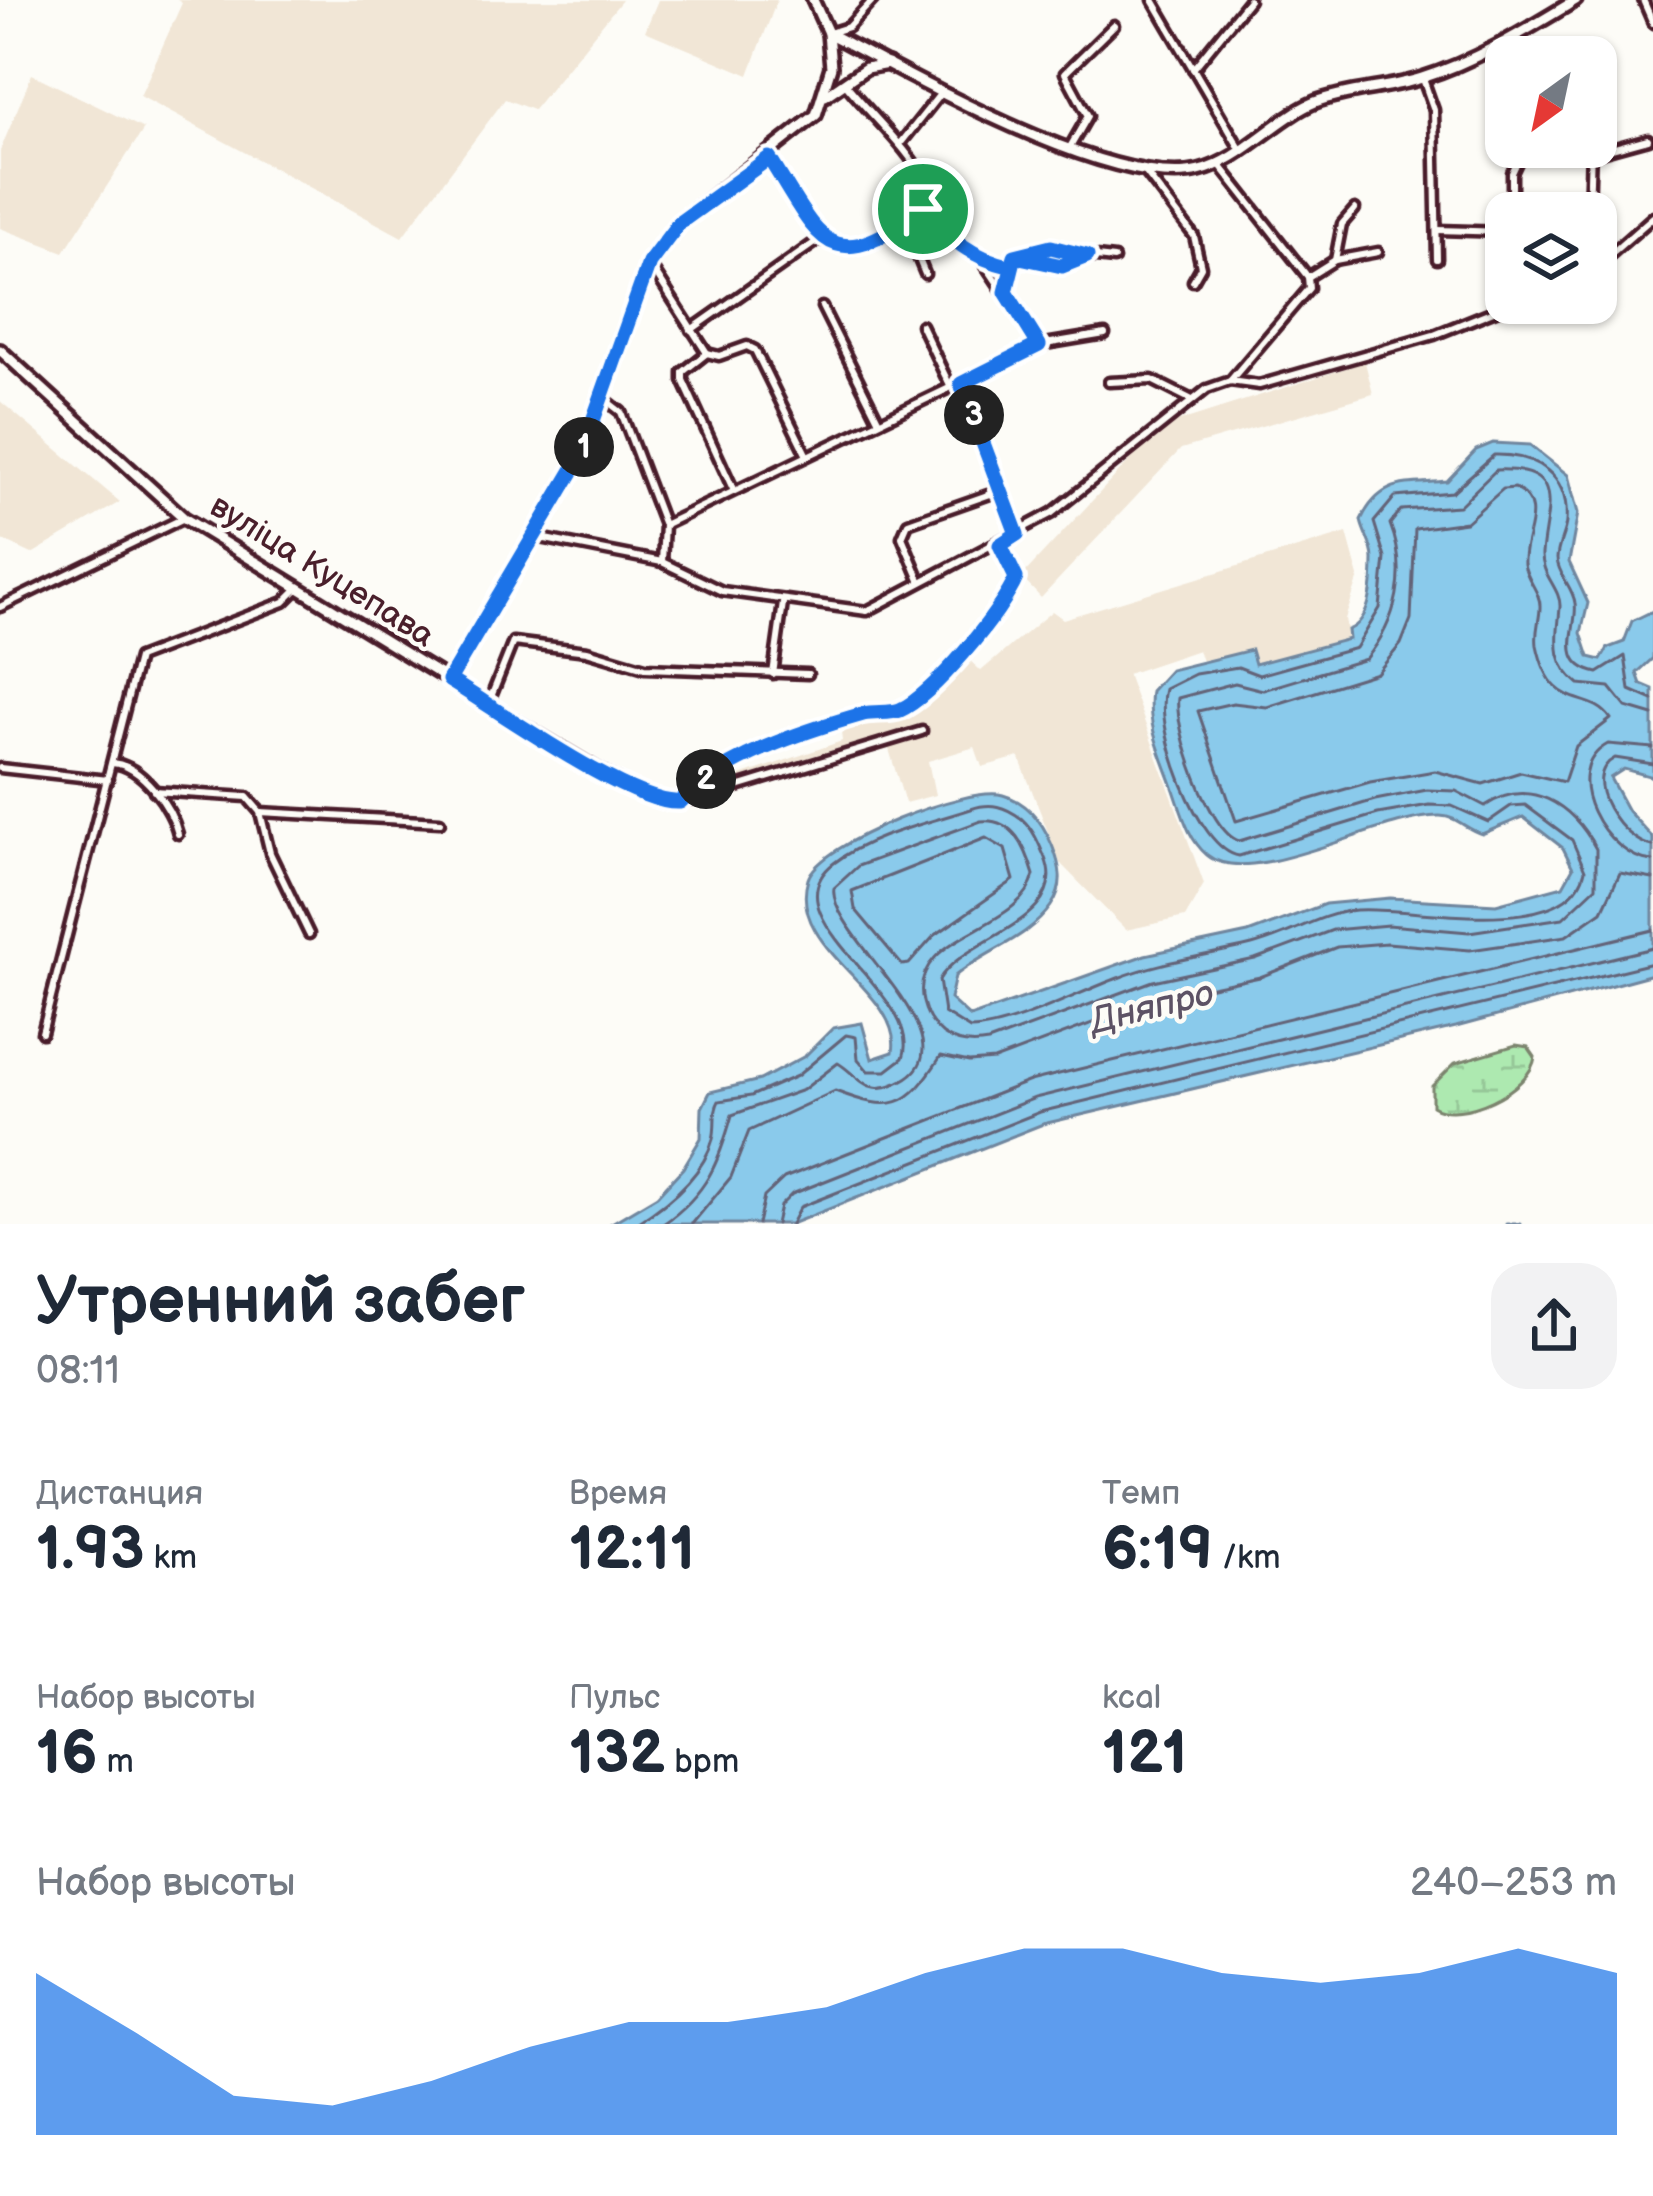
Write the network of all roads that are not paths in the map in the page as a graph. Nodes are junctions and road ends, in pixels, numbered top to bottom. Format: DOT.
graph roads {
  1 [pos="813,0"];
  2 [pos="873,0"];
  3 [pos="1153,0"];
  4 [pos="1249,0"];
  5 [pos="1576,0"];
  6 [pos="1642,0"];
  7 [pos="1653,23"];
  8 [pos="1114,25"];
  9 [pos="828,33"];
  10 [pos="1515,36"];
  11 [pos="1485,50"];
  12 [pos="888,64"];
  13 [pos="1193,69"];
  14 [pos="1422,78"];
  15 [pos="842,80"];
  16 [pos="944,91"];
  17 [pos="825,97"];
  18 [pos="1648,139"];
  19 [pos="902,143"];
  20 [pos="1617,145"];
  21 [pos="1239,147"];
  22 [pos="1069,149"];
  23 [pos="769,158"];
  24 [pos="1220,164"];
  25 [pos="1146,172"];
  26 [pos="1354,208"];
  27 [pos="923,209"];
  28 [pos="1653,217"];
  29 [pos="904,223"];
  30 [pos="1437,230"];
  31 [pos="1485,231"];
  32 [pos="820,239"];
  33 [pos="1617,249"];
  34 [pos="1378,252"];
  35 [pos="1015,256"];
  36 [pos="1087,256"];
  37 [pos="1114,259"];
  38 [pos="982,260"];
  39 [pos="1335,260"];
  40 [pos="1436,260"];
  41 [pos="649,263"];
  42 [pos="1012,267"];
  43 [pos="925,274"];
  44 [pos="1307,278"];
  45 [pos="1193,281"];
  46 [pos="1006,292"];
  47 [pos="823,307"];
  48 [pos="1485,314"];
  49 [pos="921,325"];
  50 [pos="691,330"];
  51 [pos="1105,334"];
  52 [pos="1039,345"];
  53 [pos="0,350"];
  54 [pos="707,353"];
  55 [pos="1230,381"];
  56 [pos="1109,382"];
  57 [pos="961,384"];
  58 [pos="951,388"];
  59 [pos="603,398"];
  60 [pos="1190,399"];
  61 [pos="880,421"];
  62 [pos="807,456"];
  63 [pos="733,491"];
  64 [pos="1001,491"];
  65 [pos="184,518"];
  66 [pos="664,525"];
  67 [pos="1017,534"];
  68 [pos="535,537"];
  69 [pos="1000,545"];
  70 [pos="662,562"];
  71 [pos="920,580"];
  72 [pos="297,590"];
  73 [pos="783,603"];
  74 [pos="0,607"];
  75 [pos="773,674"];
  76 [pos="808,674"];
  77 [pos="449,680"];
  78 [pos="489,703"];
  79 [pos="922,731"];
  80 [pos="112,763"];
  81 [pos="0,768"];
  82 [pos="108,779"];
  83 [pos="154,791"];
  84 [pos="680,802"];
  85 [pos="260,812"];
  86 [pos="440,822"];
  87 [pos="178,835"];
  88 [pos="309,934"];
  89 [pos="42,1033"];
  1 -- 9 [label="main road"];
  2 -- 9 [label="street"];
  3 -- 13 [label="street"];
  4 -- 13 [label="street"];
  5 -- 10 [label="main road"];
  6 -- 7 [label="street"];
  8 -- 22 [label="street"];
  9 -- 12 [label="main road"];
  9 -- 17 [label="main road"];
  11 -- 14 [label="main road"];
  12 -- 15 [label="main road"];
  12 -- 16 [label="main road"];
  13 -- 21 [label="street"];
  14 -- 21 [label="main road"];
  14 -- 30 [label="street"];
  15 -- 17 [label="main road"];
  15 -- 19 [label="street"];
  16 -- 19 [label="street"];
  16 -- 22 [label="main road"];
  17 -- 23 [label="main road"];
  18 -- 20 [label="street"];
  19 -- 27 [label="street"];
  21 -- 24 [label="main road"];
  22 -- 25 [label="main road"];
  23 -- 32 [label="street"];
  23 -- 41 [label="main road"];
  24 -- 25 [label="main road"];
  24 -- 44 [label="street"];
  25 -- 45 [label="street"];
  26 -- 39 [label="street"];
  27 -- 29 [label="street"];
  27 -- 38 [label="street"];
  28 -- 33 [label="street"];
  29 -- 32 [label="street"];
  29 -- 43 [label="street"];
  30 -- 31 [label="street"];
  30 -- 40 [label="street"];
  32 -- 50 [label="street"];
  34 -- 39 [label="street"];
  35 -- 36 [label="street"];
  35 -- 36 [label="street"];
  35 -- 42 [label="street"];
  36 -- 37 [label="street"];
  38 -- 42 [label="street"];
  38 -- 46 [label="street"];
  39 -- 44 [label="street"];
  41 -- 50 [label="street"];
  41 -- 59 [label="main road"];
  42 -- 46 [label="street"];
  44 -- 55 [label="street"];
  46 -- 52 [label="street"];
  47 -- 61 [label="street"];
  48 -- 55 [label="street"];
  49 -- 58 [label="street"];
  50 -- 54 [label="street"];
  51 -- 52 [label="street"];
  52 -- 57 [label="street"];
  53 -- 65 [label="main road, вуліца Куцепава"];
  54 -- 62 [label="street"];
  54 -- 63 [label="street"];
  55 -- 60 [label="street"];
  56 -- 60 [label="street"];
  57 -- 58 [label="street"];
  57 -- 64 [label="street"];
  58 -- 61 [label="street"];
  59 -- 66 [label="street"];
  59 -- 68 [label="main road"];
  60 -- 67 [label="street"];
  61 -- 62 [label="street"];
  62 -- 63 [label="street"];
  63 -- 66 [label="street"];
  64 -- 67 [label="street"];
  64 -- 71 [label="street"];
  65 -- 72 [label="main road, вуліца Куцепава"];
  65 -- 74 [label="street"];
  66 -- 70 [label="street"];
  67 -- 69 [label="street"];
  68 -- 70 [label="street"];
  68 -- 77 [label="main road"];
  69 -- 71 [label="street"];
  69 -- 84 [label="street"];
  70 -- 73 [label="street"];
  71 -- 73 [label="street"];
  72 -- 77 [label="main road, вуліца Куцепава"];
  72 -- 80 [label="street"];
  73 -- 75 [label="street"];
  75 -- 76 [label="street"];
  75 -- 78 [label="street"];
  77 -- 78 [label="street, вуліца Куцепава"];
  78 -- 84 [label="street, вуліца Куцепава"];
  79 -- 84 [label="street"];
  80 -- 82 [label="street"];
  80 -- 83 [label="street"];
  81 -- 82 [label="street"];
  82 -- 89 [label="street"];
  83 -- 85 [label="street"];
  83 -- 87 [label="street"];
  85 -- 86 [label="street"];
  85 -- 88 [label="street"];
}
